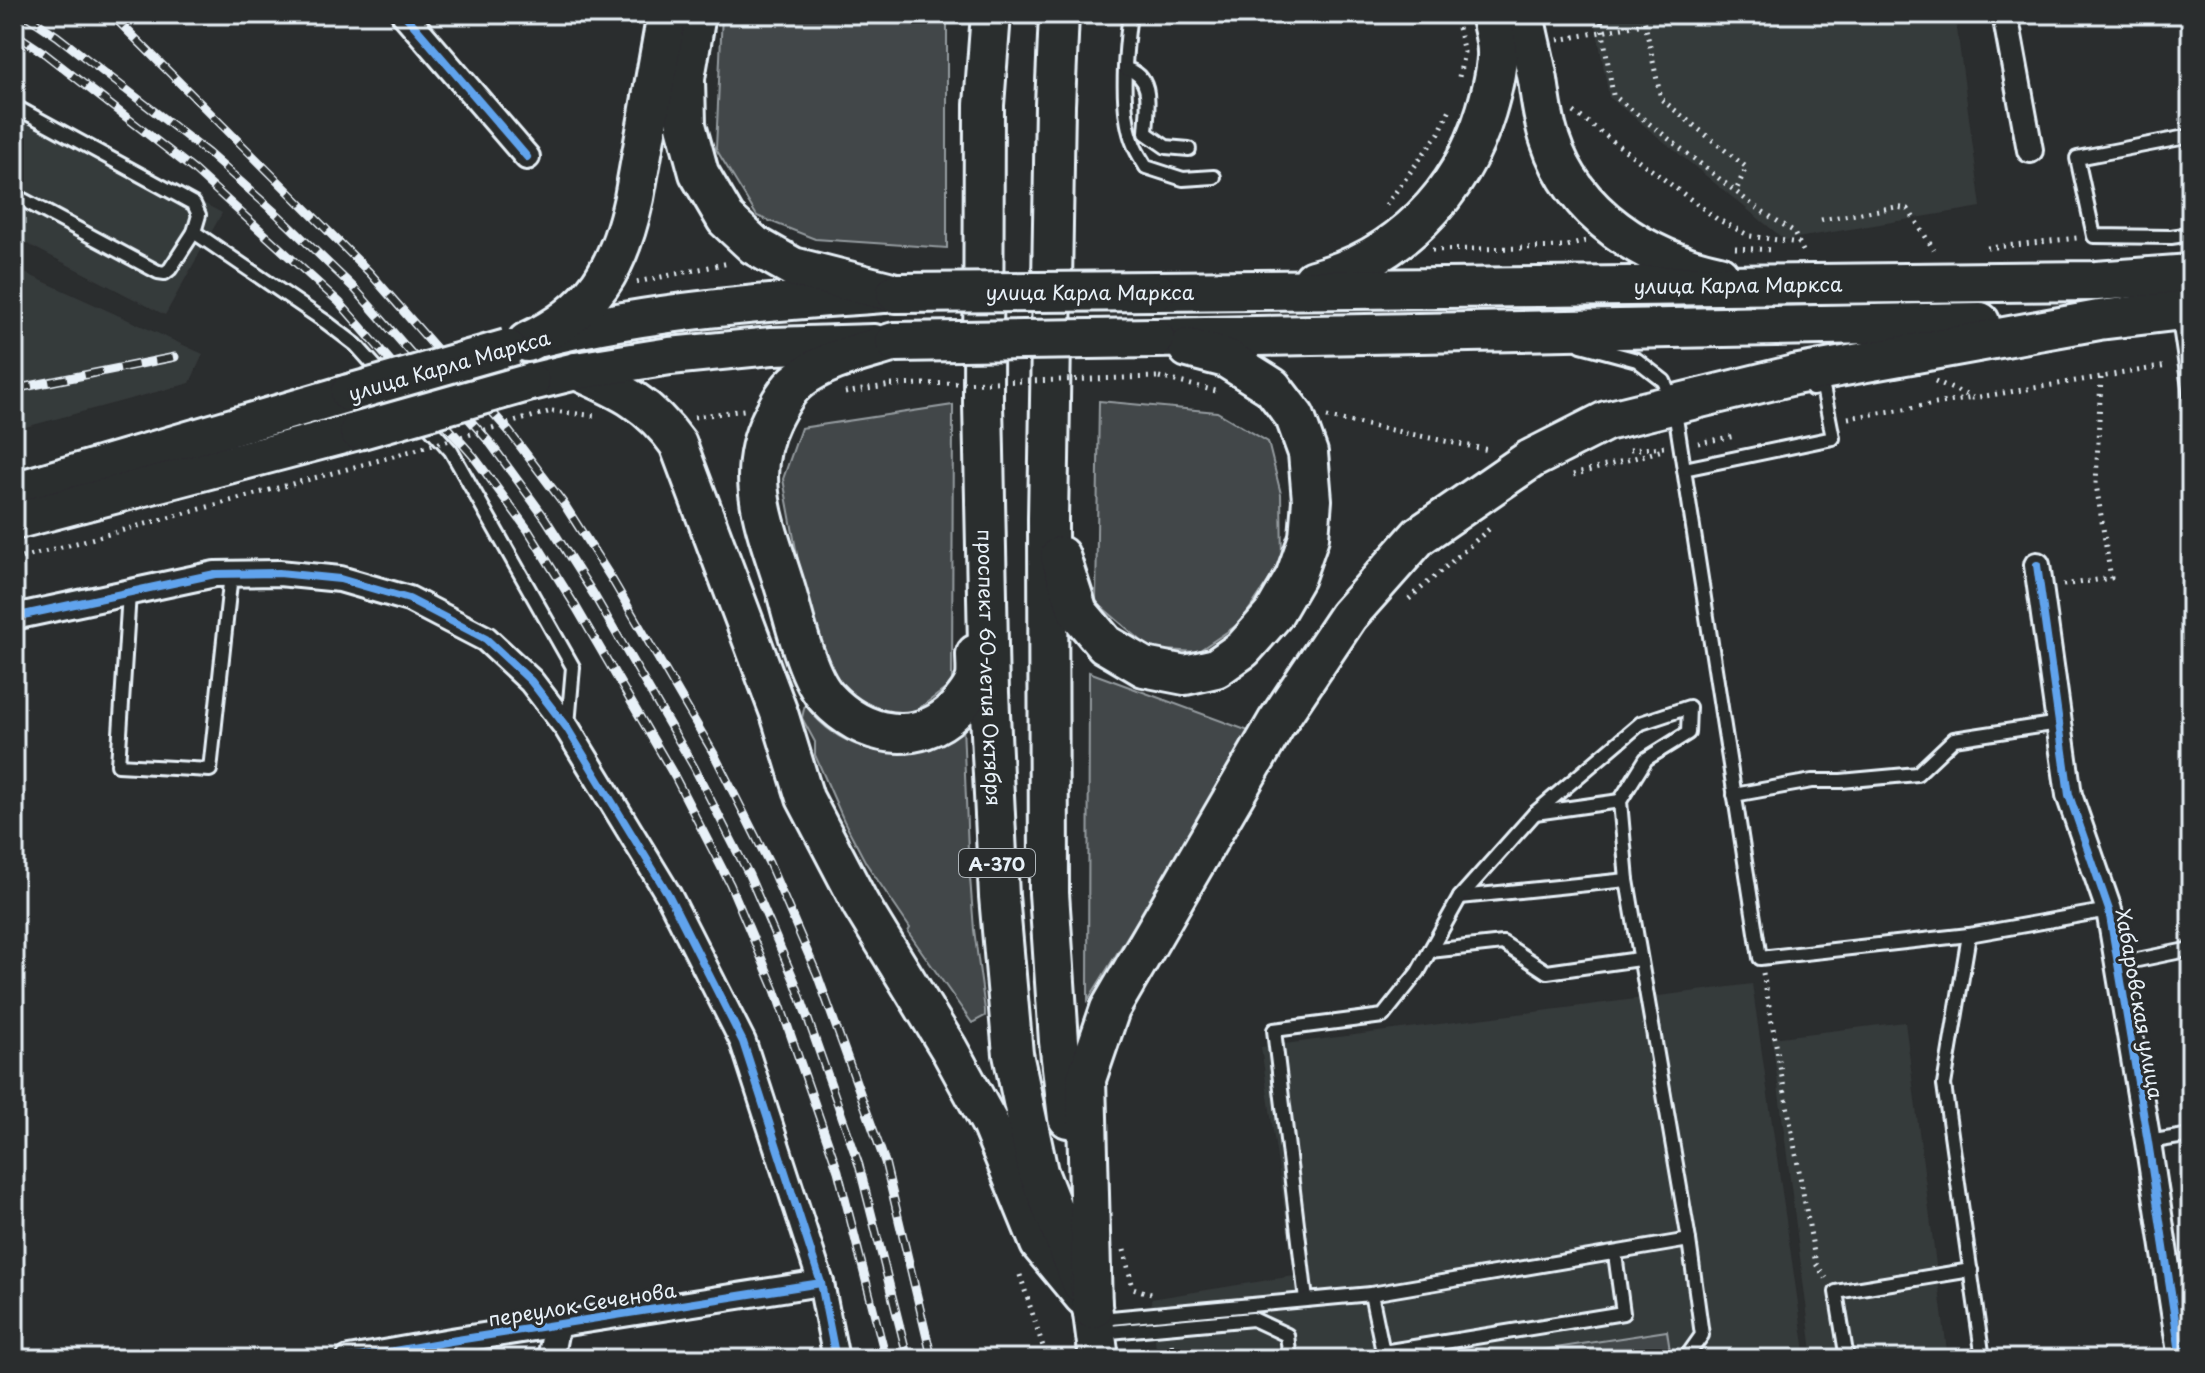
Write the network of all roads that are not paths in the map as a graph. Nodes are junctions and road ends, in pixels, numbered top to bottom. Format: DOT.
graph roads {
  1 [pos="404,14"];
  2 [pos="667,14"];
  3 [pos="696,14"];
  4 [pos="989,14"];
  5 [pos="1059,14"];
  6 [pos="1130,14"];
  7 [pos="2005,14"];
  8 [pos="1474,21"];
  9 [pos="1535,28"];
  10 [pos="1126,69"];
  11 [pos="14,106"];
  12 [pos="2191,136"];
  13 [pos="1189,149"];
  14 [pos="2030,150"];
  15 [pos="527,157"];
  16 [pos="1214,177"];
  17 [pos="14,195"];
  18 [pos="194,232"];
  19 [pos="2191,234"];
  20 [pos="1782,262"];
  21 [pos="2191,274"];
  22 [pos="1267,290"];
  23 [pos="896,293"];
  24 [pos="2184,309"];
  25 [pos="2099,320"];
  26 [pos="1529,331"];
  27 [pos="1155,338"];
  28 [pos="895,342"];
  29 [pos="517,345"];
  30 [pos="576,371"];
  31 [pos="1794,393"];
  32 [pos="2191,401"];
  33 [pos="983,403"];
  34 [pos="1680,412"];
  35 [pos="1684,469"];
  36 [pos="14,491"];
  37 [pos="1048,519"];
  38 [pos="14,521"];
  39 [pos="231,574"];
  40 [pos="2039,576"];
  41 [pos="129,593"];
  42 [pos="14,617"];
  43 [pos="2059,723"];
  44 [pos="567,728"];
  45 [pos="1734,795"];
  46 [pos="1620,801"];
  47 [pos="1535,813"];
  48 [pos="1627,880"];
  49 [pos="1460,897"];
  50 [pos="2109,910"];
  51 [pos="1969,935"];
  52 [pos="2191,949"];
  53 [pos="1430,951"];
  54 [pos="1639,959"];
  55 [pos="2118,964"];
  56 [pos="2191,1135"];
  57 [pos="2148,1142"];
  58 [pos="1689,1240"];
  59 [pos="1615,1254"];
  60 [pos="1971,1270"];
  61 [pos="821,1283"];
  62 [pos="1371,1294"];
  63 [pos="1306,1300"];
  64 [pos="1169,1320"];
  65 [pos="557,1324"];
  66 [pos="1095,1330"];
  67 [pos="349,1359"];
  68 [pos="550,1359"];
  69 [pos="836,1359"];
  70 [pos="1290,1359"];
  71 [pos="1685,1359"];
  72 [pos="1847,1359"];
  73 [pos="1983,1359"];
  74 [pos="2181,1359"];
  1 -- 15 [label="street"];
  2 -- 29 [label="highway"];
  3 -- 23 [label="highway"];
  4 -- 33 [label="highway, проспект 60-летия Октября / А-370"];
  5 -- 37 [label="highway, А-370"];
  6 -- 10 [label="lane"];
  7 -- 14 [label="street"];
  8 -- 22 [label="highway"];
  9 -- 20 [label="highway"];
  10 -- 13 [label="lane"];
  10 -- 16 [label="lane"];
  11 -- 18 [label="lane"];
  12 -- 19 [label="lane"];
  17 -- 18 [label="lane"];
  18 -- 44 [label="lane"];
  20 -- 21 [label="highway, улица Карла Маркса"];
  20 -- 22 [label="highway, улица Карла Маркса"];
  22 -- 23 [label="highway, улица Карла Маркса, bridge"];
  23 -- 29 [label="main road, улица Карла Маркса"];
  24 -- 25 [label="highway"];
  24 -- 32 [label="lane"];
  25 -- 26 [label="highway"];
  25 -- 34 [label="highway"];
  26 -- 27 [label="highway"];
  26 -- 34 [label="lane"];
  27 -- 28 [label="highway, bridge"];
  27 -- 37 [label="highway"];
  28 -- 30 [label="main road, улица Карла Маркса"];
  28 -- 33 [label="highway"];
  29 -- 36 [label="main road, улица Карла Маркса, bridge"];
  30 -- 38 [label="main road, улица Карла Маркса, bridge"];
  30 -- 66 [label="main road"];
  31 -- 35 [label="lane"];
  33 -- 66 [label="highway, проспект 60-летия Октября / А-370"];
  34 -- 35 [label="lane"];
  34 -- 66 [label="highway"];
  35 -- 45 [label="lane"];
  37 -- 66 [label="highway, А-370"];
  39 -- 41 [label="street"];
  39 -- 41 [label="lane"];
  39 -- 44 [label="street"];
  40 -- 43 [label="street, Хабаровская улица"];
  41 -- 42 [label="street"];
  43 -- 45 [label="lane"];
  43 -- 50 [label="street, Хабаровская улица"];
  44 -- 61 [label="street"];
  45 -- 51 [label="lane"];
  46 -- 47 [label="lane"];
  46 -- 47 [label="lane"];
  46 -- 48 [label="lane"];
  47 -- 49 [label="lane"];
  48 -- 49 [label="lane"];
  48 -- 54 [label="lane"];
  49 -- 53 [label="lane"];
  50 -- 51 [label="lane"];
  50 -- 55 [label="street, Хабаровская улица"];
  51 -- 60 [label="lane"];
  52 -- 55 [label="lane"];
  53 -- 54 [label="lane"];
  53 -- 63 [label="lane"];
  54 -- 58 [label="lane"];
  55 -- 57 [label="street, Хабаровская улица"];
  56 -- 57 [label="lane"];
  57 -- 74 [label="street, Хабаровская улица"];
  58 -- 59 [label="lane"];
  58 -- 71 [label="lane"];
  59 -- 62 [label="lane"];
  59 -- 62 [label="lane"];
  60 -- 72 [label="lane"];
  60 -- 73 [label="lane"];
  61 -- 65 [label="street, переулок Сеченова"];
  61 -- 69 [label="street"];
  62 -- 63 [label="lane"];
  63 -- 64 [label="lane"];
  64 -- 66 [label="lane"];
  64 -- 70 [label="lane"];
  65 -- 67 [label="street, переулок Сеченова"];
  65 -- 68 [label="street"];
}
